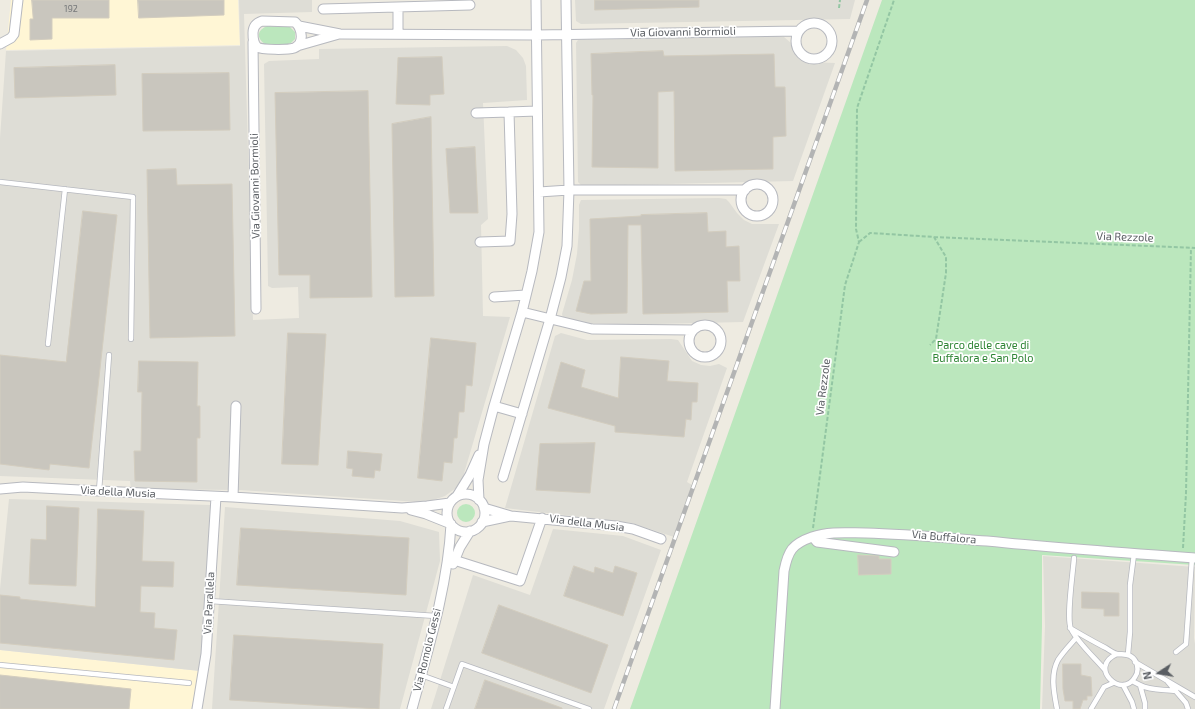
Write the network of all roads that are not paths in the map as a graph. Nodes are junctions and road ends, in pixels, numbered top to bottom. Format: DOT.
graph roads {
  1 [pos="18,0"];
  2 [pos="536,0"];
  3 [pos="566,0"];
  4 [pos="470,5"];
  5 [pos="398,7"];
  6 [pos="323,9"];
  7 [pos="299,26"];
  8 [pos="799,31"];
  9 [pos="340,34"];
  10 [pos="398,34"];
  11 [pos="566,34"];
  12 [pos="536,35"];
  13 [pos="253,42"];
  14 [pos="0,44"];
  15 [pos="297,46"];
  16 [pos="261,49"];
  17 [pos="254,63"];
  18 [pos="537,111"];
  19 [pos="509,112"];
  20 [pos="476,113"];
  21 [pos="0,182"];
  22 [pos="65,189"];
  23 [pos="569,190"];
  24 [pos="745,190"];
  25 [pos="539,192"];
  26 [pos="480,242"];
  27 [pos="526,295"];
  28 [pos="494,297"];
  29 [pos="256,310"];
  30 [pos="522,312"];
  31 [pos="550,319"];
  32 [pos="693,330"];
  33 [pos="131,339"];
  34 [pos="48,344"];
  35 [pos="109,355"];
  36 [pos="236,406"];
  37 [pos="494,406"];
  38 [pos="522,414"];
  39 [pos="484,444"];
  40 [pos="503,477"];
  41 [pos="1,490"];
  42 [pos="99,491"];
  43 [pos="216,496"];
  44 [pos="457,496"];
  45 [pos="233,497"];
  46 [pos="450,502"];
  47 [pos="482,504"];
  48 [pos="402,508"];
  49 [pos="511,516"];
  50 [pos="542,518"];
  51 [pos="482,522"];
  52 [pos="451,524"];
  53 [pos="470,531"];
  54 [pos="813,537"];
  55 [pos="661,539"];
  56 [pos="894,552"];
  57 [pos="1074,554"];
  58 [pos="1134,554"];
  59 [pos="1194,558"];
  60 [pos="454,560"];
  61 [pos="442,592"];
  62 [pos="210,601"];
  63 [pos="436,616"];
  64 [pos="1070,628"];
  65 [pos="1076,638"];
  66 [pos="1176,652"];
  67 [pos="1117,654"];
  68 [pos="1128,654"];
  69 [pos="1135,662"];
  70 [pos="0,665"];
  71 [pos="1105,670"];
  72 [pos="421,675"];
  73 [pos="1165,678"];
  74 [pos="1132,681"];
  75 [pos="189,683"];
  76 [pos="1113,683"];
  77 [pos="1123,685"];
  78 [pos="1140,685"];
  79 [pos="454,687"];
  80 [pos="1176,691"];
  81 [pos="1195,697"];
  82 [pos="197,709"];
  83 [pos="412,709"];
  84 [pos="446,709"];
  85 [pos="589,709"];
  86 [pos="775,709"];
  87 [pos="1057,709"];
  88 [pos="1091,709"];
  89 [pos="1134,709"];
  90 [pos="1145,709"];
  91 [pos="1188,709"];
  1 -- 14 [label="street"];
  2 -- 12 [label="street"];
  3 -- 11 [label="street"];
  4 -- 5 [label="street"];
  5 -- 6 [label="street"];
  5 -- 10 [label="street"];
  7 -- 9 [label="street, Via Giovanni Bormioli"];
  7 -- 13 [label="street, Via Giovanni Bormioli"];
  7 -- 15 [label="street"];
  8 -- 8 [label="street, Via Giovanni Bormioli"];
  8 -- 11 [label="street, Via Giovanni Bormioli"];
  9 -- 10 [label="street, Via Giovanni Bormioli"];
  9 -- 15 [label="street, Via Giovanni Bormioli"];
  10 -- 12 [label="street, Via Giovanni Bormioli"];
  11 -- 12 [label="street, Via Giovanni Bormioli"];
  11 -- 23 [label="street"];
  12 -- 18 [label="street"];
  13 -- 16 [label="street"];
  13 -- 17 [label="street, Via Giovanni Bormioli"];
  15 -- 16 [label="street, Via Giovanni Bormioli"];
  16 -- 17 [label="street, Via Giovanni Bormioli"];
  17 -- 29 [label="street, Via Giovanni Bormioli"];
  18 -- 19 [label="street"];
  18 -- 25 [label="street"];
  19 -- 20 [label="street"];
  19 -- 26 [label="street"];
  21 -- 22 [label="lane"];
  22 -- 33 [label="lane"];
  22 -- 34 [label="lane"];
  23 -- 24 [label="street"];
  23 -- 25 [label="street"];
  23 -- 31 [label="street"];
  25 -- 27 [label="street"];
  27 -- 28 [label="street"];
  27 -- 30 [label="street"];
  30 -- 31 [label="street"];
  30 -- 37 [label="street"];
  31 -- 32 [label="street"];
  31 -- 38 [label="street"];
  35 -- 42 [label="lane"];
  36 -- 45 [label="street"];
  37 -- 38 [label="street"];
  37 -- 39 [label="street"];
  38 -- 40 [label="street"];
  39 -- 44 [label="street"];
  39 -- 47 [label="street"];
  41 -- 42 [label="street, Via della Musia"];
  42 -- 43 [label="street, Via della Musia"];
  43 -- 45 [label="street, Via della Musia"];
  43 -- 62 [label="street, Via Parallela"];
  44 -- 46 [label="street"];
  44 -- 47 [label="street, Via della Musia"];
  45 -- 48 [label="street, Via della Musia"];
  46 -- 48 [label="street, Via della Musia"];
  46 -- 52 [label="street"];
  47 -- 49 [label="street, Via della Musia"];
  47 -- 51 [label="street"];
  48 -- 52 [label="street, Via della Musia"];
  49 -- 50 [label="street, Via della Musia"];
  49 -- 51 [label="street, Via della Musia"];
  50 -- 55 [label="street, Via della Musia"];
  50 -- 60 [label="street"];
  51 -- 53 [label="street, Via della Musia"];
  52 -- 53 [label="street, Via della Musia"];
  52 -- 61 [label="street, Via Romolo Gessi"];
  53 -- 60 [label="street, Via Romolo Gessi"];
  54 -- 56 [label="street"];
  54 -- 57 [label="street, Via Buffalora"];
  54 -- 86 [label="street, Via Buffalora"];
  57 -- 58 [label="street, Via Buffalora"];
  57 -- 64 [label="lane"];
  58 -- 59 [label="street, Via Buffalora"];
  58 -- 68 [label="lane"];
  59 -- 66 [label="lane, Via Buffalora"];
  60 -- 61 [label="street, Via Romolo Gessi"];
  61 -- 63 [label="street, Via Romolo Gessi"];
  62 -- 63 [label="lane"];
  62 -- 82 [label="street, Via Parallela"];
  63 -- 72 [label="street, Via Romolo Gessi"];
  64 -- 65 [label="lane"];
  64 -- 67 [label="lane"];
  65 -- 71 [label="lane"];
  65 -- 87 [label="lane"];
  67 -- 68 [label="lane"];
  67 -- 71 [label="lane"];
  68 -- 69 [label="lane"];
  69 -- 73 [label="lane"];
  69 -- 74 [label="lane"];
  70 -- 75 [label="lane"];
  71 -- 76 [label="lane"];
  72 -- 79 [label="lane"];
  72 -- 83 [label="street, Via Romolo Gessi"];
  73 -- 80 [label="lane"];
  73 -- 81 [label="lane"];
  74 -- 77 [label="lane"];
  74 -- 78 [label="lane"];
  76 -- 77 [label="lane"];
  76 -- 88 [label="lane"];
  77 -- 89 [label="lane"];
  78 -- 80 [label="lane"];
  78 -- 90 [label="lane"];
  79 -- 84 [label="lane"];
  79 -- 85 [label="lane"];
  80 -- 91 [label="lane"];
}
